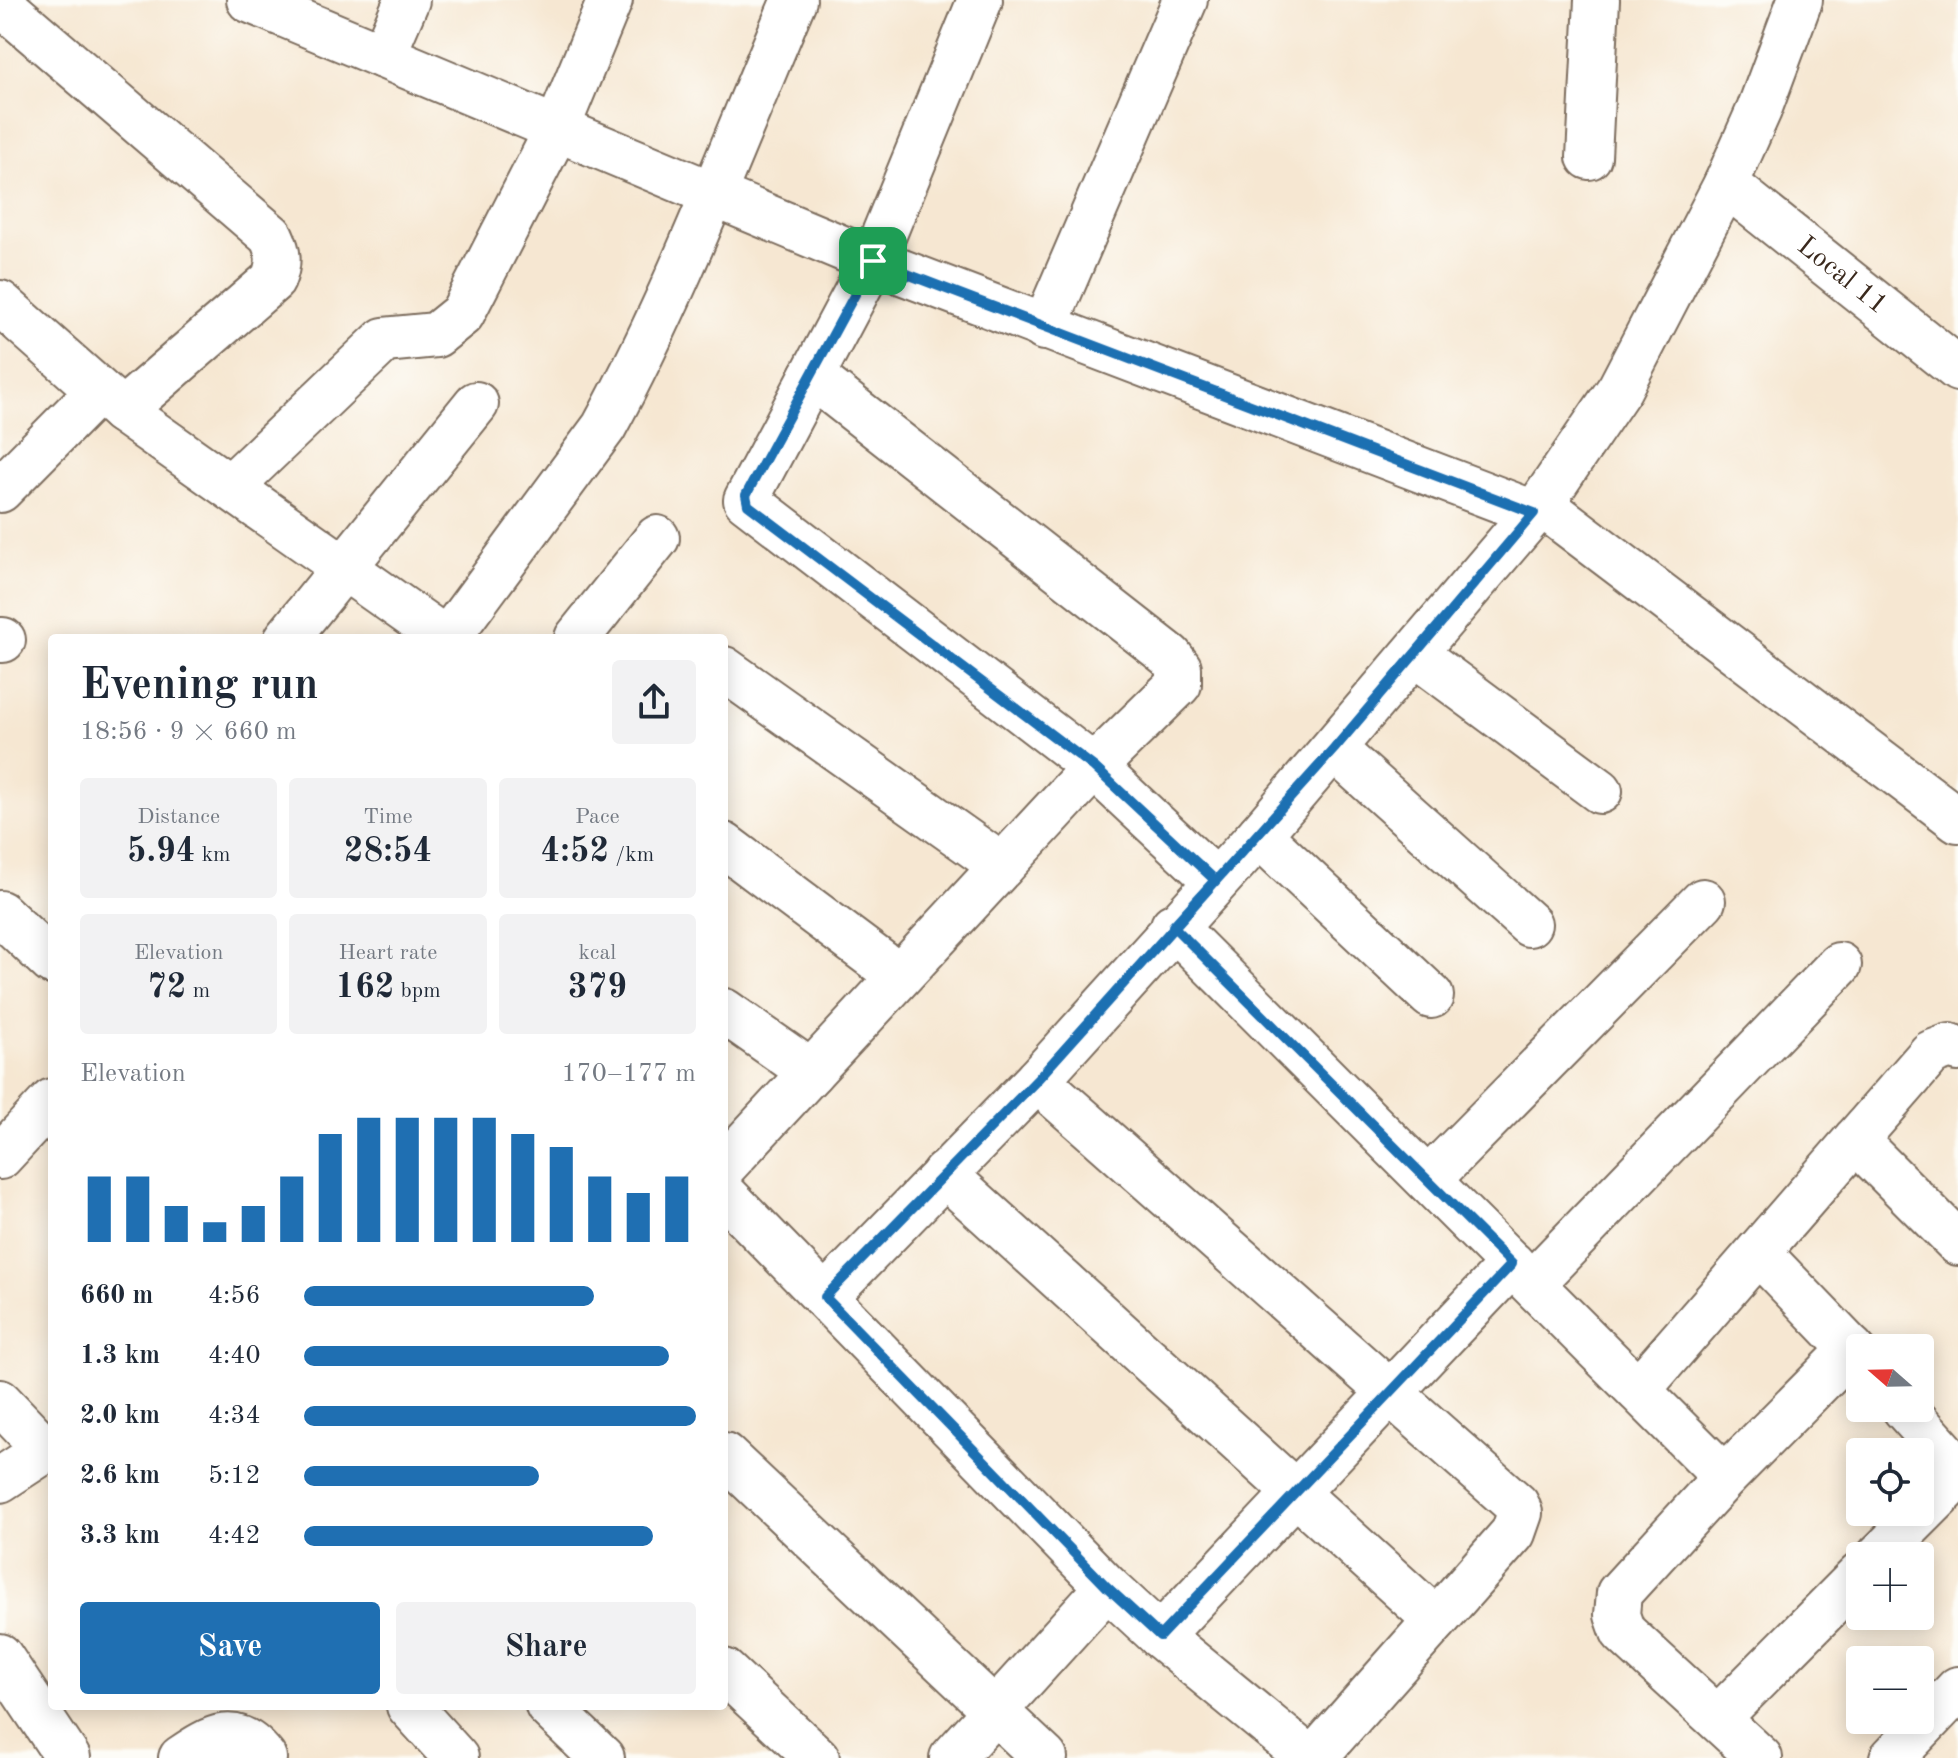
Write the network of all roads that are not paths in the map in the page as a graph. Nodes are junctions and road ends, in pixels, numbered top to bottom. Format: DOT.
graph roads {
  1 [pos="249,0"];
  2 [pos="407,0"];
  3 [pos="610,0"];
  4 [pos="794,0"];
  5 [pos="980,0"];
  6 [pos="1185,0"];
  7 [pos="1597,0"];
  8 [pos="1800,0"];
  9 [pos="0,3"];
  10 [pos="383,56"];
  11 [pos="557,129"];
  12 [pos="1589,157"];
  13 [pos="1726,184"];
  14 [pos="711,194"];
  15 [pos="873,261"];
  16 [pos="0,303"];
  17 [pos="1044,328"];
  18 [pos="1958,369"];
  19 [pos="812,376"];
  20 [pos="110,401"];
  21 [pos="476,404"];
  22 [pos="231,486"];
  23 [pos="0,490"];
  24 [pos="1538,508"];
  25 [pos="657,538"];
  26 [pos="344,568"];
  27 [pos="290,634"];
  28 [pos="440,634"];
  29 [pos="449,634"];
  30 [pos="580,634"];
  31 [pos="1415,654"];
  32 [pos="728,672"];
  33 [pos="1334,749"];
  34 [pos="1094,767"];
  35 [pos="1600,791"];
  36 [pos="1958,820"];
  37 [pos="1259,835"];
  38 [pos="728,848"];
  39 [pos="1002,866"];
  40 [pos="1215,880"];
  41 [pos="1703,901"];
  42 [pos="0,913"];
  43 [pos="1529,924"];
  44 [pos="1173,926"];
  45 [pos="47,945"];
  46 [pos="1839,965"];
  47 [pos="899,976"];
  48 [pos="1431,996"];
  49 [pos="728,1014"];
  50 [pos="1958,1049"];
  51 [pos="811,1072"];
  52 [pos="1037,1080"];
  53 [pos="47,1117"];
  54 [pos="1855,1140"];
  55 [pos="0,1157"];
  56 [pos="728,1162"];
  57 [pos="944,1174"];
  58 [pos="1428,1180"];
  59 [pos="728,1198"];
  60 [pos="1958,1243"];
  61 [pos="1758,1252"];
  62 [pos="1522,1274"];
  63 [pos="825,1297"];
  64 [pos="1846,1344"];
  65 [pos="1846,1363"];
  66 [pos="1638,1390"];
  67 [pos="1390,1393"];
  68 [pos="0,1402"];
  69 [pos="1917,1422"];
  70 [pos="48,1447"];
  71 [pos="48,1449"];
  72 [pos="728,1459"];
  73 [pos="1958,1468"];
  74 [pos="1725,1477"];
  75 [pos="1958,1477"];
  76 [pos="0,1480"];
  77 [pos="1296,1493"];
  78 [pos="1893,1542"];
  79 [pos="1107,1587"];
  80 [pos="1846,1589"];
  81 [pos="1436,1620"];
  82 [pos="1160,1636"];
  83 [pos="0,1656"];
  84 [pos="728,1675"];
  85 [pos="1958,1689"];
  86 [pos="413,1710"];
  87 [pos="552,1710"];
  88 [pos="994,1710"];
  89 [pos="1718,1718"];
  90 [pos="68,1758"];
  91 [pos="181,1758"];
  92 [pos="264,1758"];
  93 [pos="456,1758"];
  94 [pos="602,1758"];
  95 [pos="817,1758"];
  96 [pos="952,1758"];
  97 [pos="1045,1758"];
  98 [pos="1312,1758"];
  99 [pos="1760,1758"];
  100 [pos="1892,1758"];
  1 -- 10 [label="street"];
  2 -- 10 [label="street"];
  3 -- 11 [label="street"];
  4 -- 14 [label="street"];
  5 -- 15 [label="street"];
  6 -- 17 [label="street"];
  7 -- 12 [label="street"];
  8 -- 13 [label="street"];
  9 -- 20 [label="street"];
  10 -- 11 [label="street"];
  11 -- 14 [label="street"];
  11 -- 22 [label="street"];
  13 -- 18 [label="street, Local 11"];
  13 -- 24 [label="street"];
  14 -- 15 [label="street"];
  14 -- 29 [label="street"];
  15 -- 17 [label="street"];
  15 -- 19 [label="street"];
  16 -- 20 [label="street"];
  17 -- 24 [label="street"];
  19 -- 34 [label="street"];
  19 -- 34 [label="street"];
  20 -- 22 [label="street"];
  20 -- 23 [label="street"];
  21 -- 26 [label="street"];
  22 -- 26 [label="street"];
  24 -- 31 [label="street"];
  24 -- 36 [label="street"];
  25 -- 30 [label="street"];
  26 -- 27 [label="street"];
  26 -- 28 [label="street"];
  31 -- 33 [label="street"];
  31 -- 35 [label="street"];
  32 -- 39 [label="street"];
  33 -- 37 [label="street"];
  33 -- 43 [label="street"];
  34 -- 39 [label="street"];
  34 -- 40 [label="street"];
  37 -- 40 [label="street"];
  37 -- 48 [label="street"];
  38 -- 47 [label="street"];
  39 -- 47 [label="street"];
  40 -- 44 [label="street"];
  41 -- 58 [label="street"];
  42 -- 45 [label="street"];
  44 -- 52 [label="street"];
  44 -- 58 [label="street"];
  46 -- 62 [label="street"];
  47 -- 51 [label="street"];
  49 -- 51 [label="street"];
  50 -- 54 [label="street"];
  51 -- 56 [label="street"];
  52 -- 57 [label="street"];
  52 -- 67 [label="street"];
  53 -- 55 [label="street"];
  54 -- 60 [label="street"];
  54 -- 61 [label="street"];
  57 -- 63 [label="street"];
  57 -- 77 [label="street"];
  58 -- 62 [label="street"];
  59 -- 63 [label="street"];
  61 -- 64 [label="street"];
  61 -- 66 [label="street"];
  62 -- 66 [label="street"];
  62 -- 67 [label="street"];
  63 -- 79 [label="street"];
  65 -- 74 [label="street"];
  66 -- 74 [label="street"];
  67 -- 77 [label="street"];
  67 -- 81 [label="street"];
  68 -- 70 [label="street"];
  69 -- 73 [label="street"];
  71 -- 76 [label="street"];
  72 -- 88 [label="street"];
  74 -- 89 [label="street"];
  75 -- 78 [label="street"];
  77 -- 81 [label="street"];
  77 -- 82 [label="street"];
  79 -- 82 [label="street"];
  79 -- 88 [label="street"];
  80 -- 89 [label="street"];
  81 -- 98 [label="street"];
  82 -- 98 [label="street"];
  83 -- 90 [label="street"];
  84 -- 95 [label="street"];
  85 -- 100 [label="street"];
  86 -- 93 [label="street"];
  87 -- 94 [label="street"];
  88 -- 96 [label="street"];
  88 -- 97 [label="street"];
  89 -- 99 [label="street"];
  91 -- 92 [label="street"];
}
